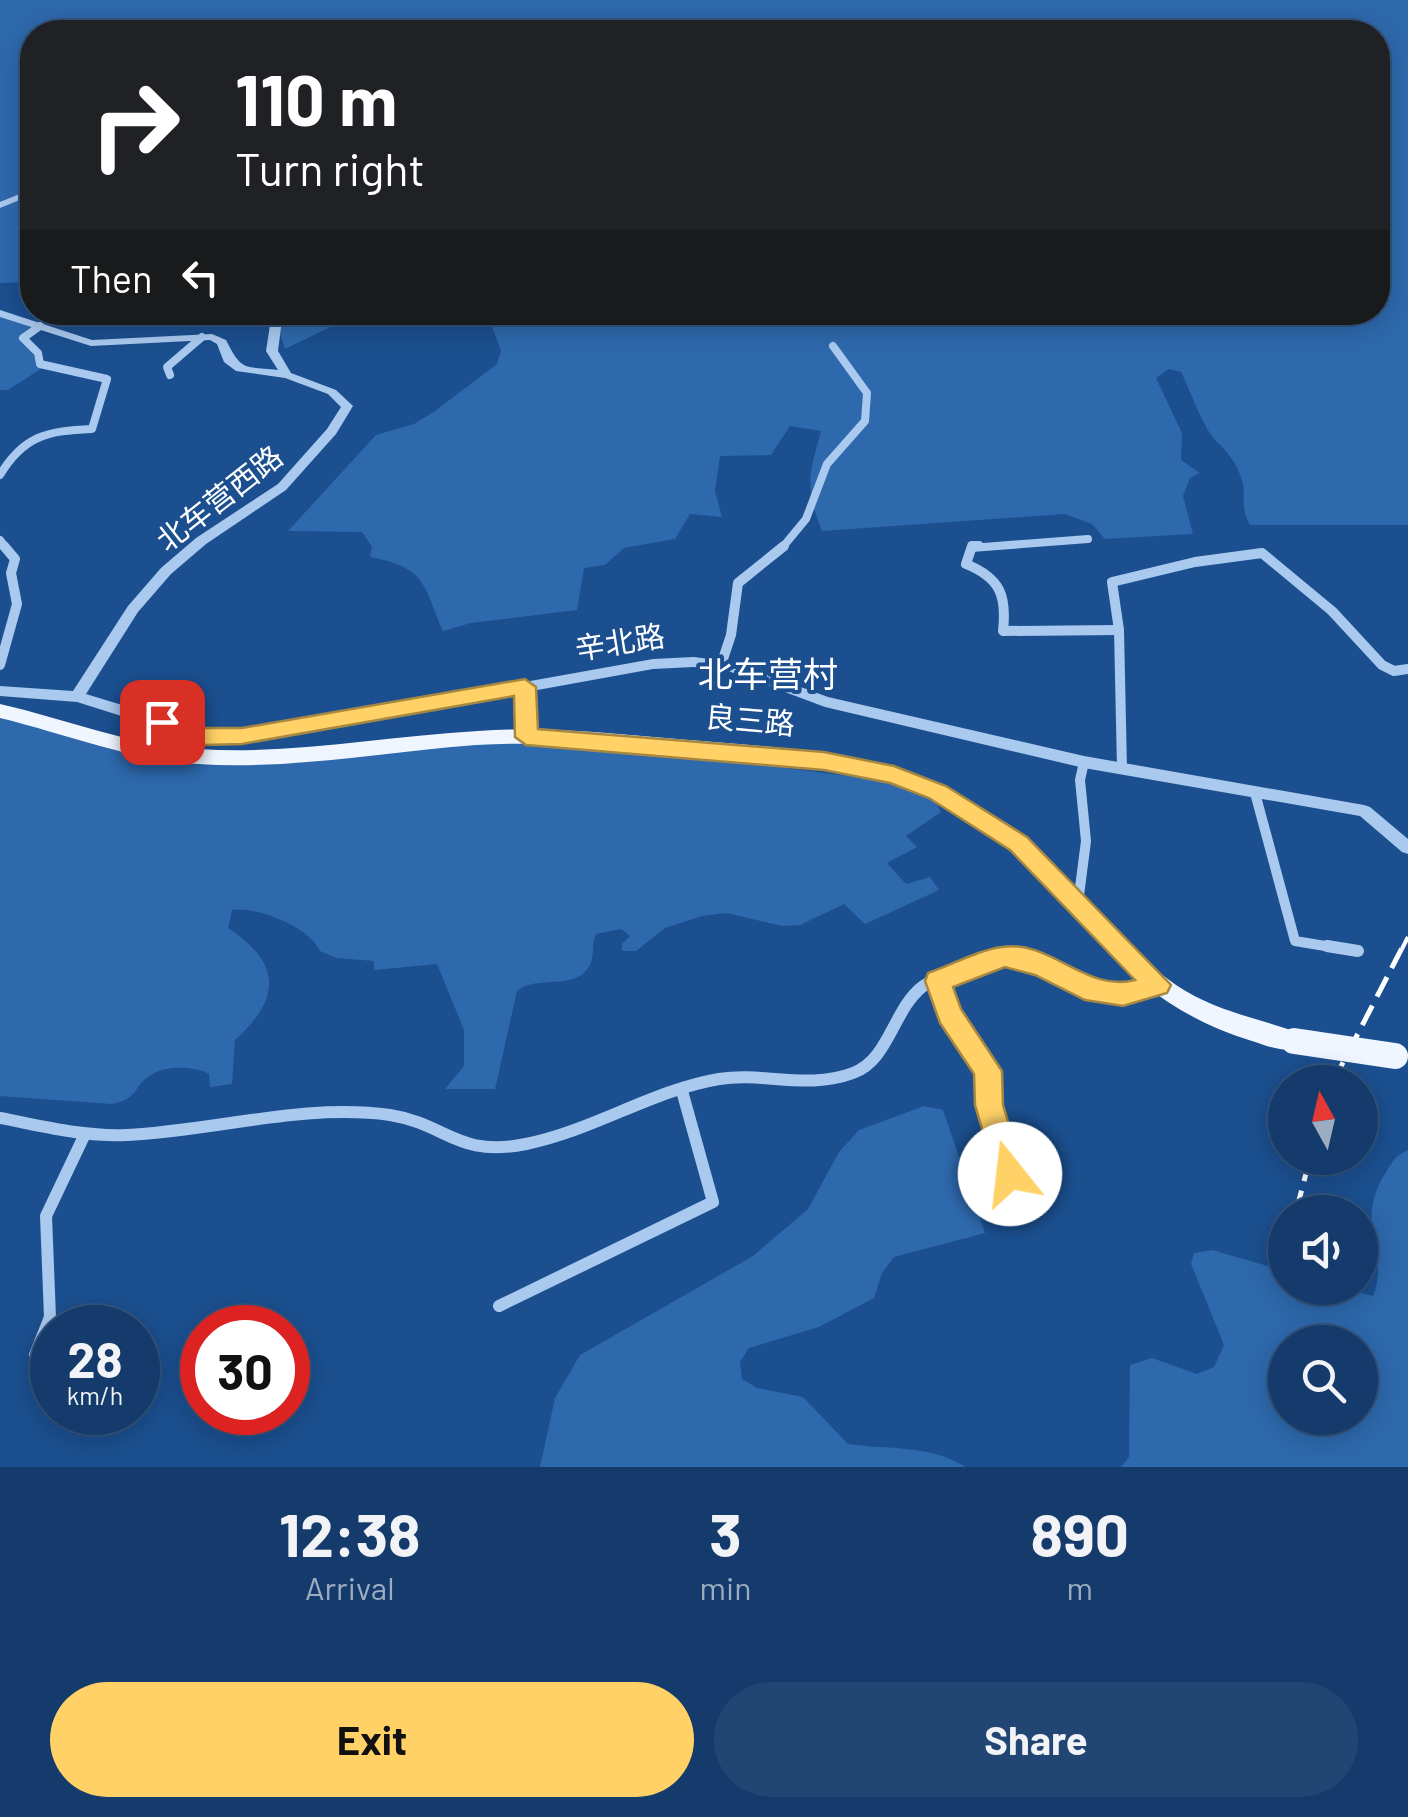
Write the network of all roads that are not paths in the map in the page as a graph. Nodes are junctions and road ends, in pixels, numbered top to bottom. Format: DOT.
graph roads {
  1 [pos="37,325"];
  2 [pos="276,325"];
  3 [pos="40,326"];
  4 [pos="202,336"];
  5 [pos="833,346"];
  6 [pos="170,375"];
  7 [pos="287,375"];
  8 [pos="0,475"];
  9 [pos="1088,539"];
  10 [pos="0,540"];
  11 [pos="1119,630"];
  12 [pos="0,665"];
  13 [pos="721,665"];
  14 [pos="1408,670"];
  15 [pos="525,687"];
  16 [pos="0,691"];
  17 [pos="77,697"];
  18 [pos="0,711"];
  19 [pos="526,737"];
  20 [pos="1084,762"];
  21 [pos="1122,770"];
  22 [pos="1255,793"];
  23 [pos="1408,848"];
  24 [pos="1078,904"];
  25 [pos="1358,952"];
  26 [pos="938,981"];
  27 [pos="1158,985"];
  28 [pos="1402,1057"];
  29 [pos="682,1091"];
  30 [pos="0,1118"];
  31 [pos="86,1134"];
  32 [pos="1024,1214"];
  33 [pos="50,1305"];
  34 [pos="498,1306"];
  1 -- 3 [label="street"];
  2 -- 7 [label="street"];
  3 -- 4 [label="street"];
  3 -- 8 [label="street"];
  4 -- 6 [label="street"];
  4 -- 7 [label="street, 北车营西路"];
  5 -- 13 [label="street"];
  7 -- 17 [label="street, 北车营西路"];
  9 -- 11 [label="street"];
  10 -- 12 [label="street"];
  11 -- 14 [label="street"];
  11 -- 21 [label="street"];
  13 -- 15 [label="street, 辛北路"];
  13 -- 20 [label="street, 辛北路"];
  15 -- 17 [label="street, 辛北路"];
  15 -- 19 [label="street"];
  16 -- 17 [label="street, 辛北路"];
  18 -- 19 [label="main road, 良三路"];
  19 -- 24 [label="main road, 良三路"];
  20 -- 21 [label="street, 辛北路"];
  20 -- 24 [label="street"];
  21 -- 22 [label="street, 辛北路"];
  22 -- 23 [label="street, 辛北路"];
  22 -- 25 [label="street"];
  24 -- 27 [label="main road, 良三路"];
  26 -- 27 [label="street"];
  26 -- 29 [label="street"];
  26 -- 32 [label="street"];
  27 -- 28 [label="main road, 良三路, bridge"];
  29 -- 31 [label="street"];
  29 -- 34 [label="street"];
  30 -- 31 [label="street"];
  31 -- 33 [label="street"];
}
